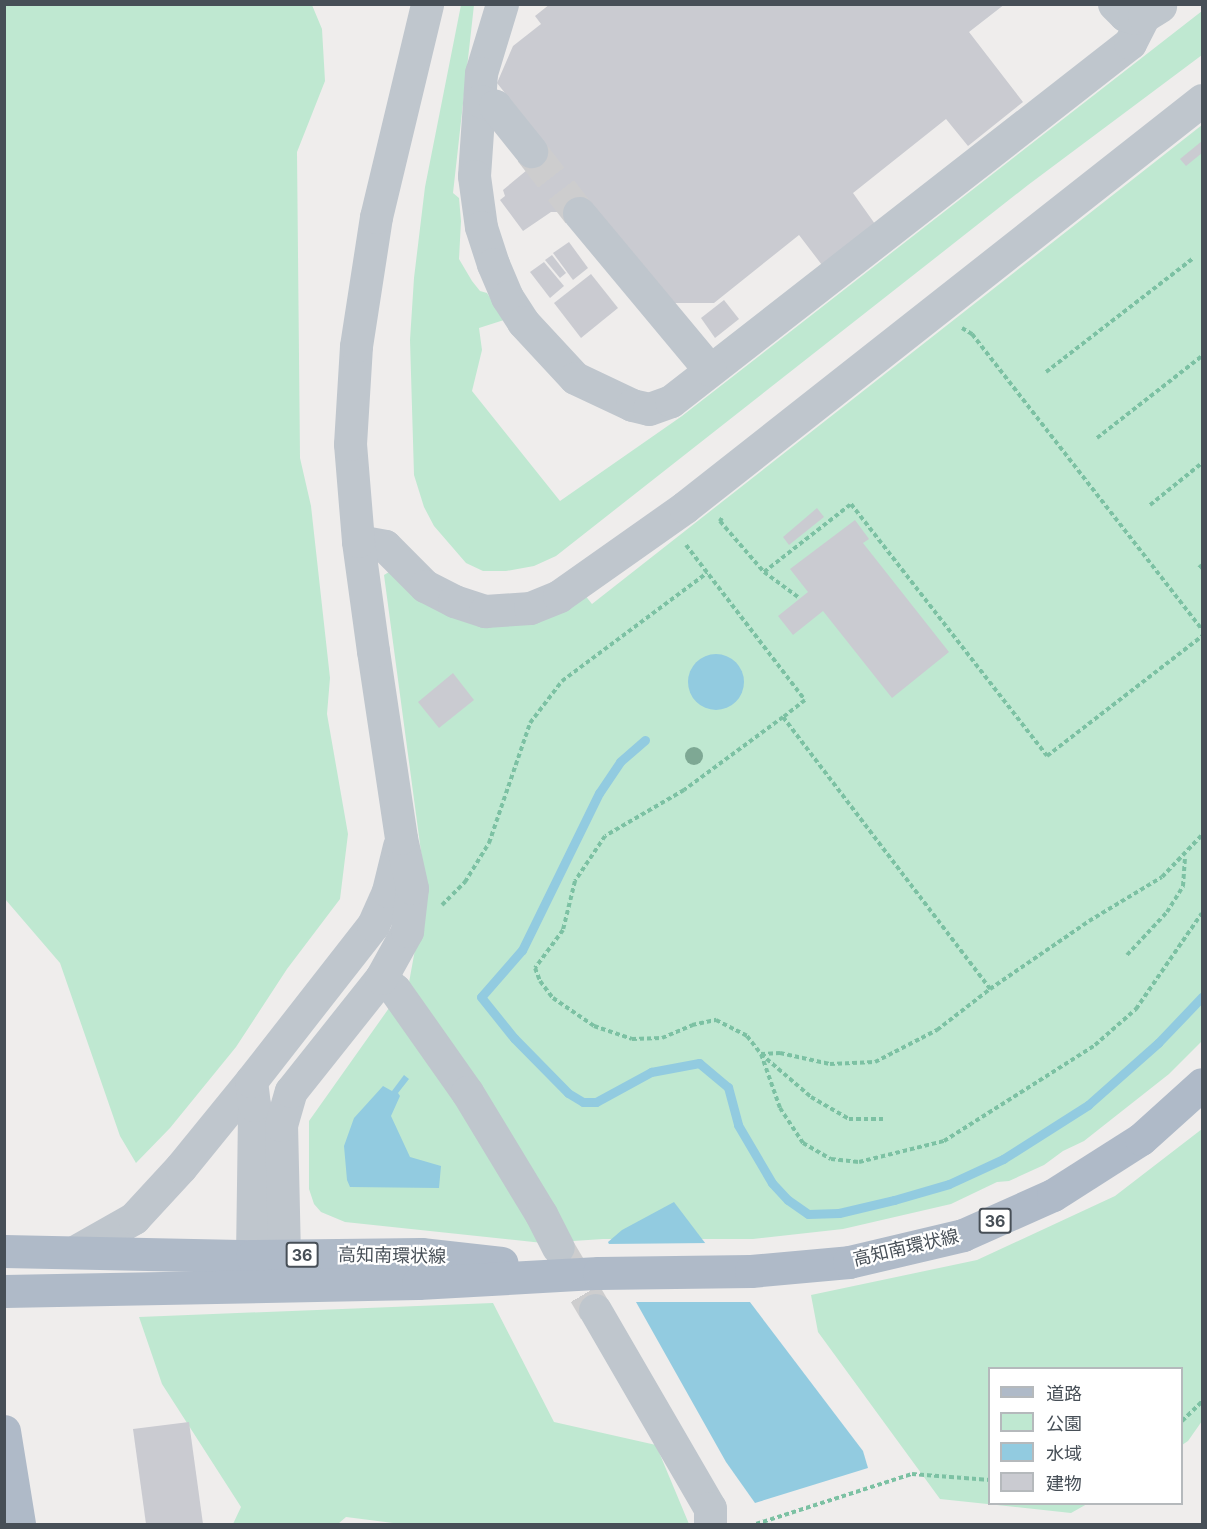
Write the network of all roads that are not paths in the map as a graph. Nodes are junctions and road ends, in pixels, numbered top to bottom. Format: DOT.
graph roads {
  1 [pos="427,4"];
  2 [pos="1114,4"];
  3 [pos="503,10"];
  4 [pos="1153,10"];
  5 [pos="1203,100"];
  6 [pos="480,101"];
  7 [pos="531,151"];
  8 [pos="579,213"];
  9 [pos="710,370"];
  10 [pos="358,541"];
  11 [pos="401,838"];
  12 [pos="381,978"];
  13 [pos="251,1080"];
  14 [pos="1203,1084"];
  15 [pos="558,1247"];
  16 [pos="4,1251"];
  17 [pos="74,1252"];
  18 [pos="284,1255"];
  19 [pos="252,1256"];
  20 [pos="599,1273"];
  21 [pos="269,1287"];
  22 [pos="4,1291"];
  23 [pos="595,1310"];
  24 [pos="4,1431"];
  25 [pos="19,1524"];
  26 [pos="710,1524"];
  1 -- 10 [label="street"];
  2 -- 4 [label="street"];
  3 -- 6 [label="street"];
  4 -- 9 [label="street"];
  5 -- 10 [label="street"];
  6 -- 7 [label="street"];
  6 -- 9 [label="street"];
  8 -- 9 [label="street"];
  10 -- 11 [label="street"];
  11 -- 12 [label="street"];
  11 -- 13 [label="street"];
  12 -- 15 [label="street"];
  12 -- 18 [label="street"];
  13 -- 17 [label="street"];
  13 -- 19 [label="street"];
  14 -- 20 [label="main road, 高知南環状線 / 36"];
  16 -- 17 [label="main road, 高知南環状線 / 36"];
  17 -- 19 [label="main road, 高知南環状線 / 36"];
  18 -- 19 [label="main road, 高知南環状線 / 36"];
  18 -- 20 [label="main road, 高知南環状線 / 36"];
  18 -- 21 [label="street"];
  19 -- 21 [label="street"];
  20 -- 21 [label="main road, 高知南環状線 / 36"];
  21 -- 22 [label="main road, 高知南環状線 / 36"];
  23 -- 26 [label="street"];
  24 -- 25 [label="main road"];
}
